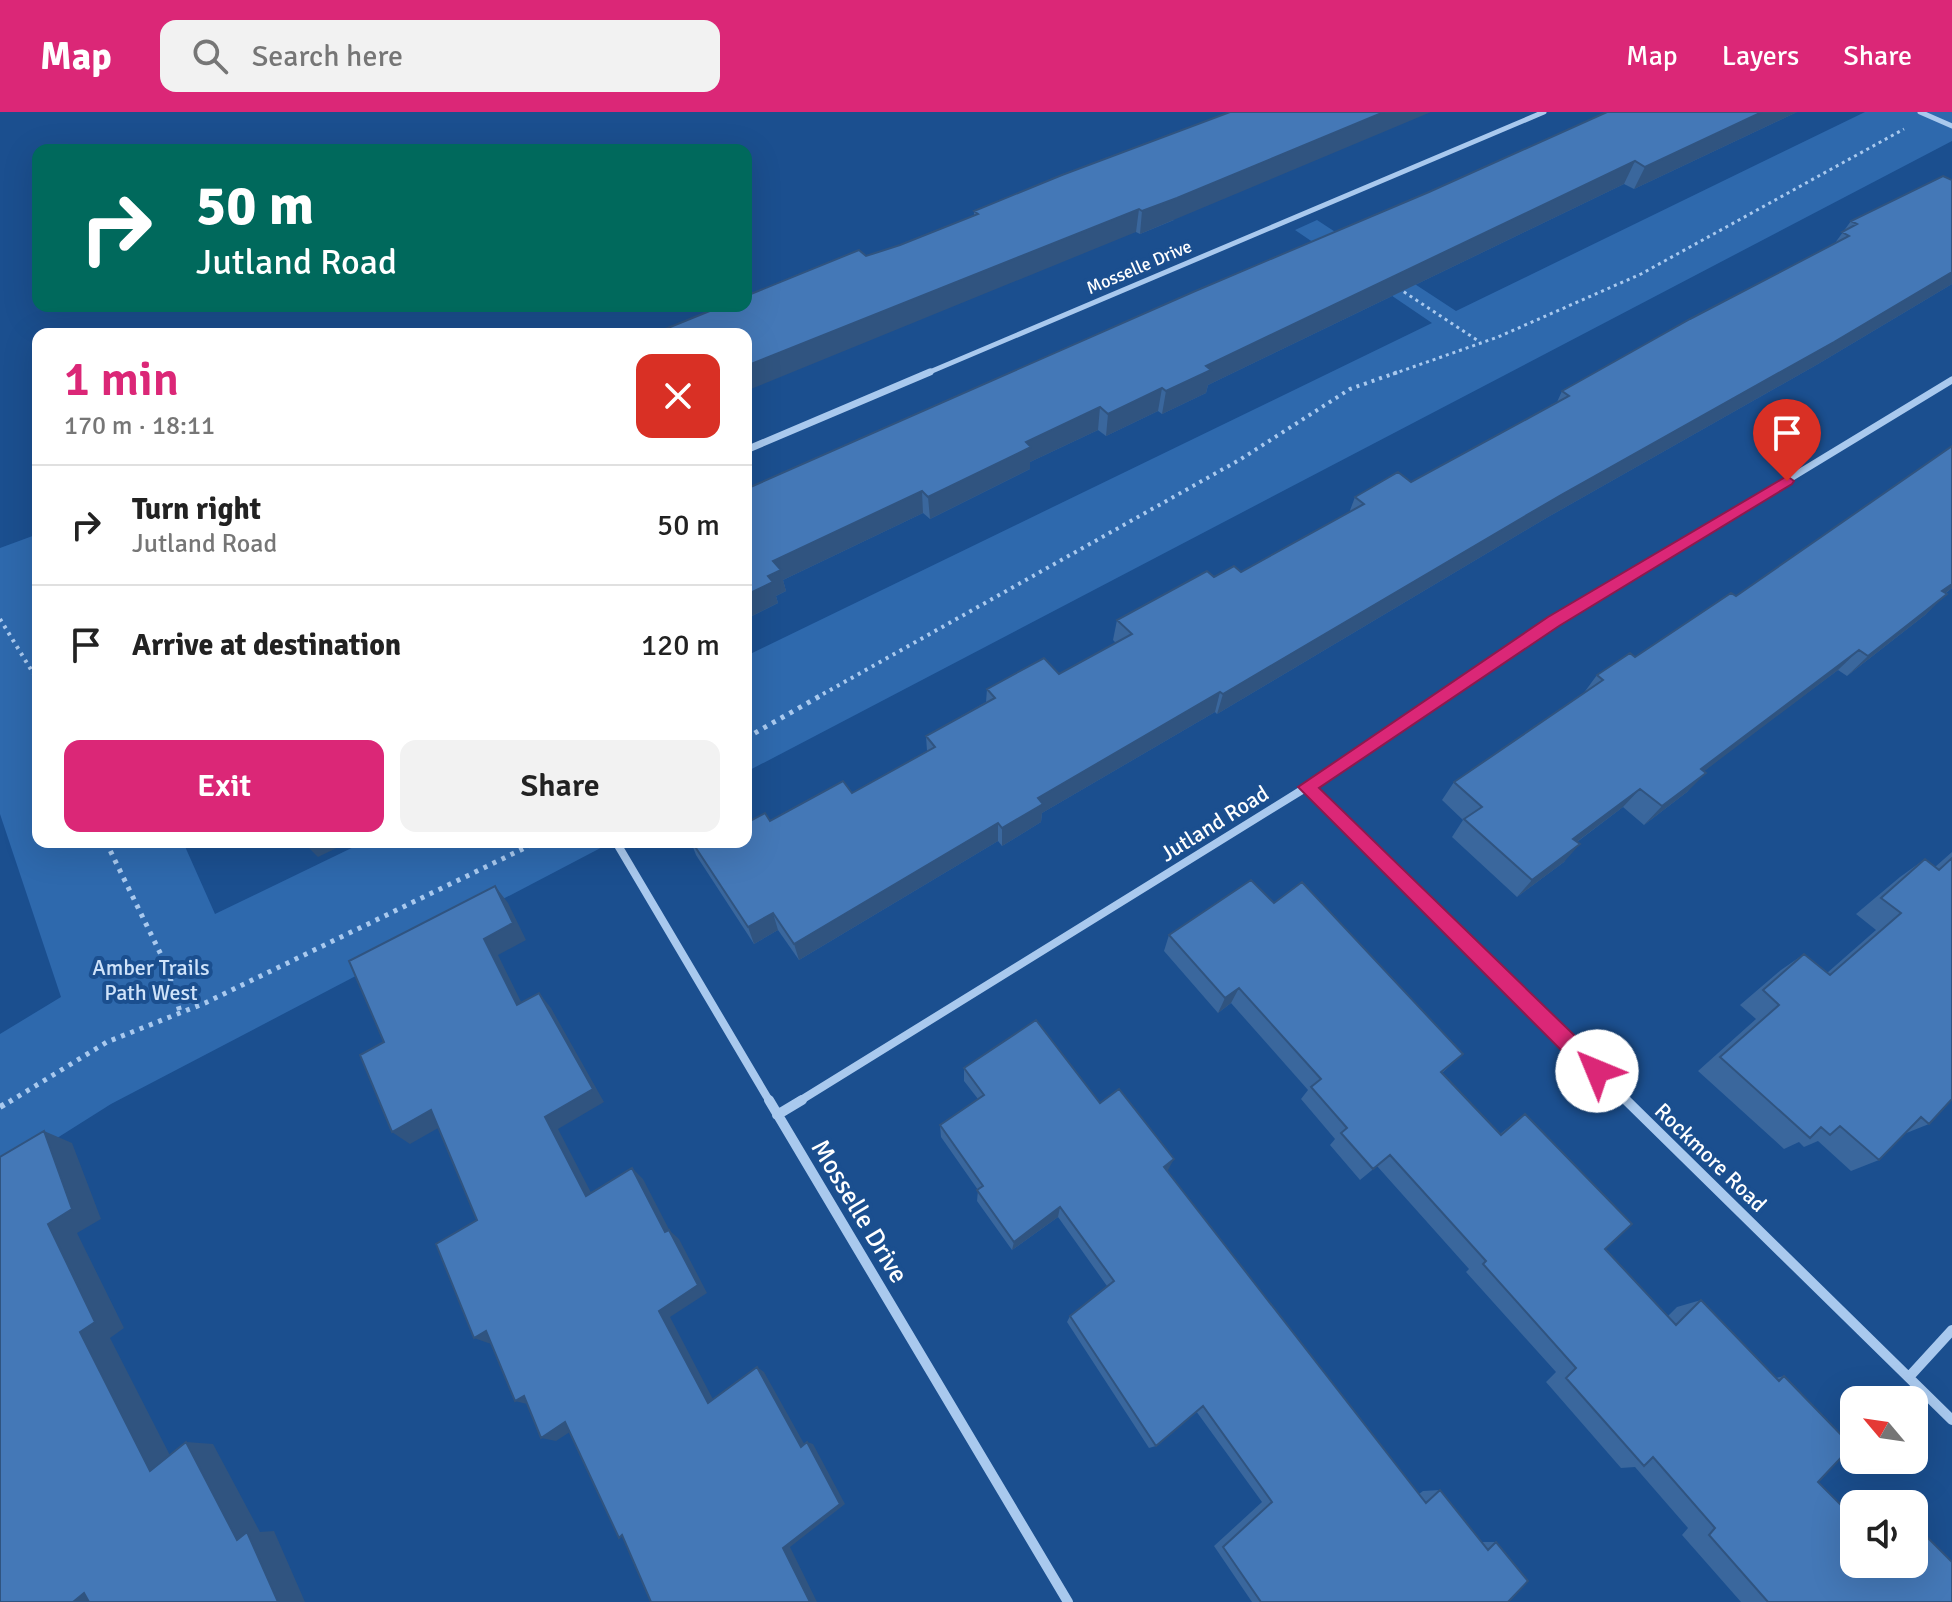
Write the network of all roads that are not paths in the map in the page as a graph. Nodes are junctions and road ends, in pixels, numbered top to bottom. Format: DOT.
graph roads {
  1 [pos="1544,112"];
  2 [pos="1920,112"];
  3 [pos="1952,126"];
  4 [pos="1952,380"];
  5 [pos="1942,386"];
  6 [pos="1952,392"];
  7 [pos="752,447"];
  8 [pos="1307,787"];
  9 [pos="620,848"];
  10 [pos="777,1115"];
  11 [pos="1952,1330"];
  12 [pos="1909,1377"];
  13 [pos="1952,1420"];
  14 [pos="1068,1602"];
  1 -- 7 [label="street, Mosselle Drive"];
  2 -- 3 [label="street"];
  4 -- 5 [label="street, Jutland Road"];
  5 -- 6 [label="street"];
  5 -- 8 [label="street, Jutland Road"];
  8 -- 10 [label="street, Jutland Road"];
  8 -- 12 [label="street, Rockmore Road"];
  9 -- 10 [label="street, Mosselle Drive"];
  10 -- 14 [label="street, Mosselle Drive"];
  11 -- 12 [label="street"];
  12 -- 13 [label="street, Rockmore Road"];
}
